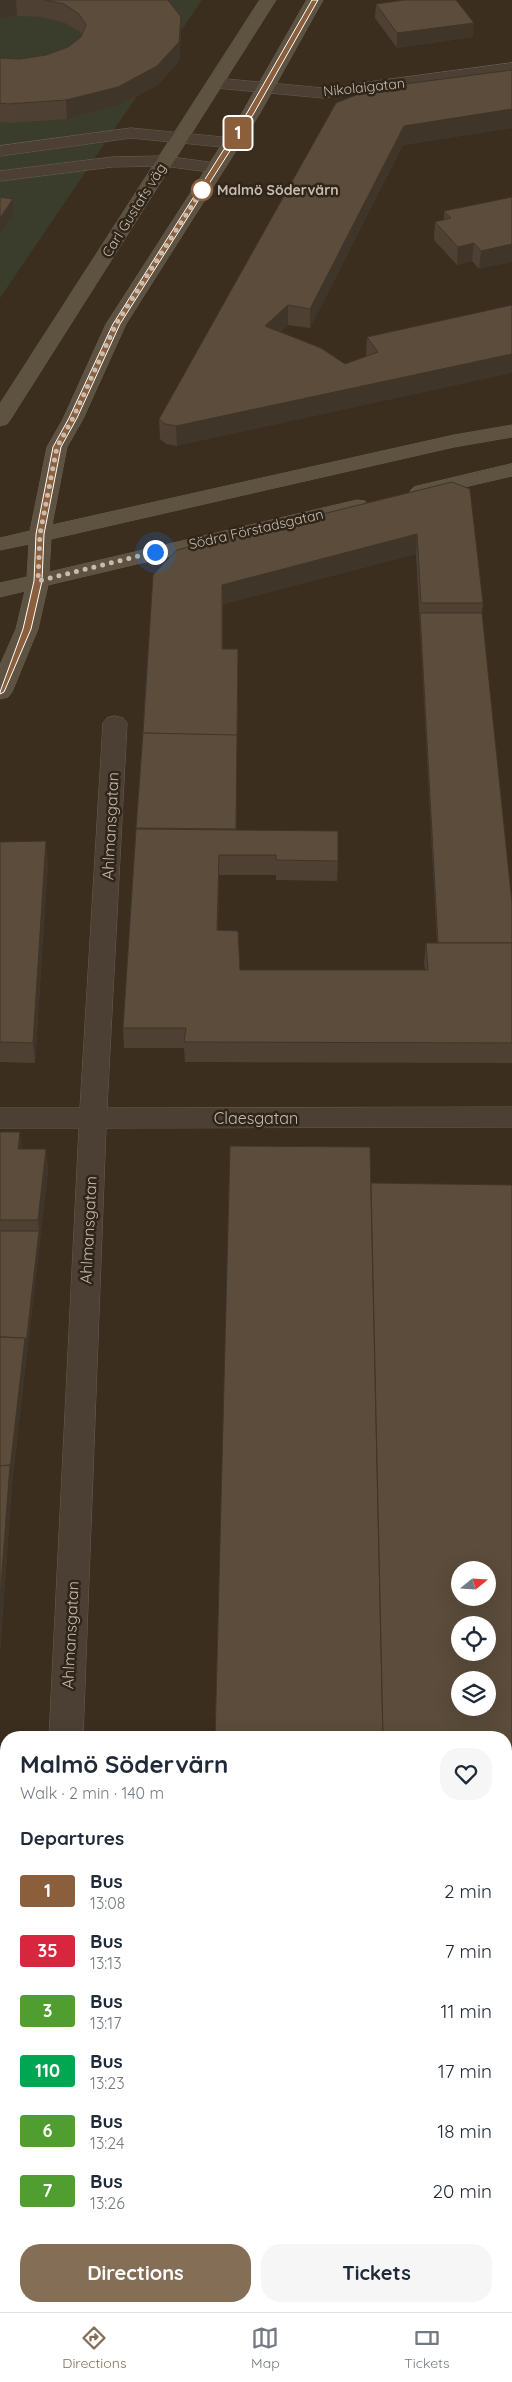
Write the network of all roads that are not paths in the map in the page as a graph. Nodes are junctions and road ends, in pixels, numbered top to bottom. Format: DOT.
graph roads {
  1 [pos="268,0"];
  2 [pos="315,0"];
  3 [pos="512,68"];
  4 [pos="216,83"];
  5 [pos="264,89"];
  6 [pos="179,137"];
  7 [pos="232,143"];
  8 [pos="0,151"];
  9 [pos="164,161"];
  10 [pos="216,168"];
  11 [pos="0,176"];
  12 [pos="0,420"];
  13 [pos="512,431"];
  14 [pos="512,470"];
  15 [pos="406,495"];
  16 [pos="377,502"];
  17 [pos="40,534"];
  18 [pos="0,544"];
  19 [pos="38,581"];
  20 [pos="0,590"];
  21 [pos="0,692"];
  22 [pos="115,724"];
  23 [pos="512,1117"];
  24 [pos="0,1118"];
  25 [pos="93,1119"];
  26 [pos="66,1731"];
  1 -- 4 [label="street, Carl Gustafs väg"];
  2 -- 5 [label="street"];
  3 -- 5 [label="street, Nikolaigatan"];
  4 -- 5 [label="street, Nikolaigatan"];
  4 -- 6 [label="street, Carl Gustafs väg"];
  5 -- 7 [label="street"];
  6 -- 7 [label="street"];
  6 -- 8 [label="street"];
  6 -- 9 [label="street, Carl Gustafs väg"];
  7 -- 10 [label="street"];
  9 -- 10 [label="street"];
  9 -- 11 [label="street"];
  9 -- 12 [label="street, Carl Gustafs väg"];
  10 -- 17 [label="street"];
  13 -- 17 [label="street"];
  14 -- 15 [label="street"];
  16 -- 19 [label="street, Södra Förstadsgatan"];
  17 -- 18 [label="street"];
  17 -- 19 [label="street"];
  19 -- 20 [label="street, Södra Förstadsgatan"];
  19 -- 21 [label="street"];
  22 -- 25 [label="street, Ahlmansgatan"];
  23 -- 25 [label="street, Claesgatan"];
  24 -- 25 [label="street, Claesgatan"];
  25 -- 26 [label="street, Ahlmansgatan"];
}
